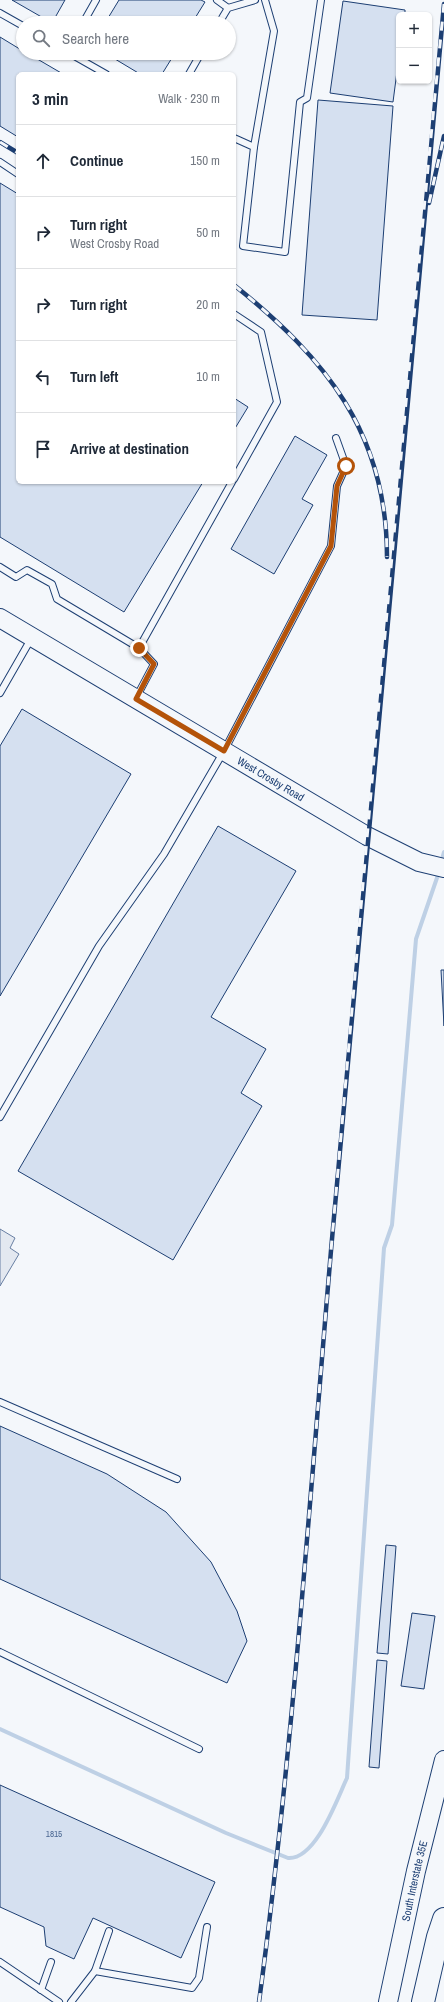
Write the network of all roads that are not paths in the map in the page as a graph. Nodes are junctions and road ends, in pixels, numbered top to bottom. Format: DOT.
graph roads {
  1 [pos="96,0"];
  2 [pos="217,0"];
  3 [pos="255,0"];
  4 [pos="265,0"];
  5 [pos="321,0"];
  6 [pos="228,8"];
  7 [pos="0,13"];
  8 [pos="87,16"];
  9 [pos="223,16"];
  10 [pos="16,22"];
  11 [pos="81,60"];
  12 [pos="197,60"];
  13 [pos="102,72"];
  14 [pos="190,72"];
  15 [pos="236,139"];
  16 [pos="254,147"];
  17 [pos="0,162"];
  18 [pos="16,173"];
  19 [pos="236,315"];
  20 [pos="336,438"];
  21 [pos="236,475"];
  22 [pos="231,484"];
  23 [pos="0,568"];
  24 [pos="0,618"];
  25 [pos="32,638"];
  26 [pos="139,648"];
  27 [pos="0,693"];
  28 [pos="136,699"];
  29 [pos="224,751"];
  30 [pos="444,868"];
  31 [pos="0,1117"];
  32 [pos="0,1402"];
  33 [pos="177,1479"];
  34 [pos="0,1652"];
  35 [pos="199,1749"];
  36 [pos="444,1760"];
  37 [pos="444,1919"];
  38 [pos="207,1927"];
  39 [pos="109,1932"];
  40 [pos="0,1962"];
  41 [pos="51,1962"];
  42 [pos="95,1971"];
  43 [pos="41,1990"];
  44 [pos="58,2002"];
  45 [pos="71,2002"];
  46 [pos="388,2002"];
  47 [pos="423,2002"];
  1 -- 8 [label="lane"];
  2 -- 6 [label="lane"];
  3 -- 6 [label="lane"];
  4 -- 16 [label="lane"];
  5 -- 16 [label="lane"];
  6 -- 9 [label="lane"];
  7 -- 10 [label="lane"];
  11 -- 13 [label="lane"];
  12 -- 14 [label="lane"];
  15 -- 16 [label="lane"];
  17 -- 18 [label="lane"];
  19 -- 21 [label="lane"];
  20 -- 29 [label="lane"];
  22 -- 26 [label="lane"];
  23 -- 26 [label="lane"];
  24 -- 25 [label="street, West Crosby Road"];
  25 -- 27 [label="lane"];
  25 -- 28 [label="street, West Crosby Road"];
  26 -- 28 [label="lane"];
  28 -- 29 [label="street, West Crosby Road"];
  29 -- 30 [label="street, West Crosby Road"];
  29 -- 31 [label="lane"];
  32 -- 33 [label="lane"];
  34 -- 35 [label="lane"];
  36 -- 46 [label="street, South Interstate 35E"];
  37 -- 47 [label="highway"];
  38 -- 42 [label="lane"];
  39 -- 42 [label="lane"];
  40 -- 43 [label="lane"];
  41 -- 43 [label="lane"];
  42 -- 45 [label="lane"];
  43 -- 44 [label="lane"];
}
